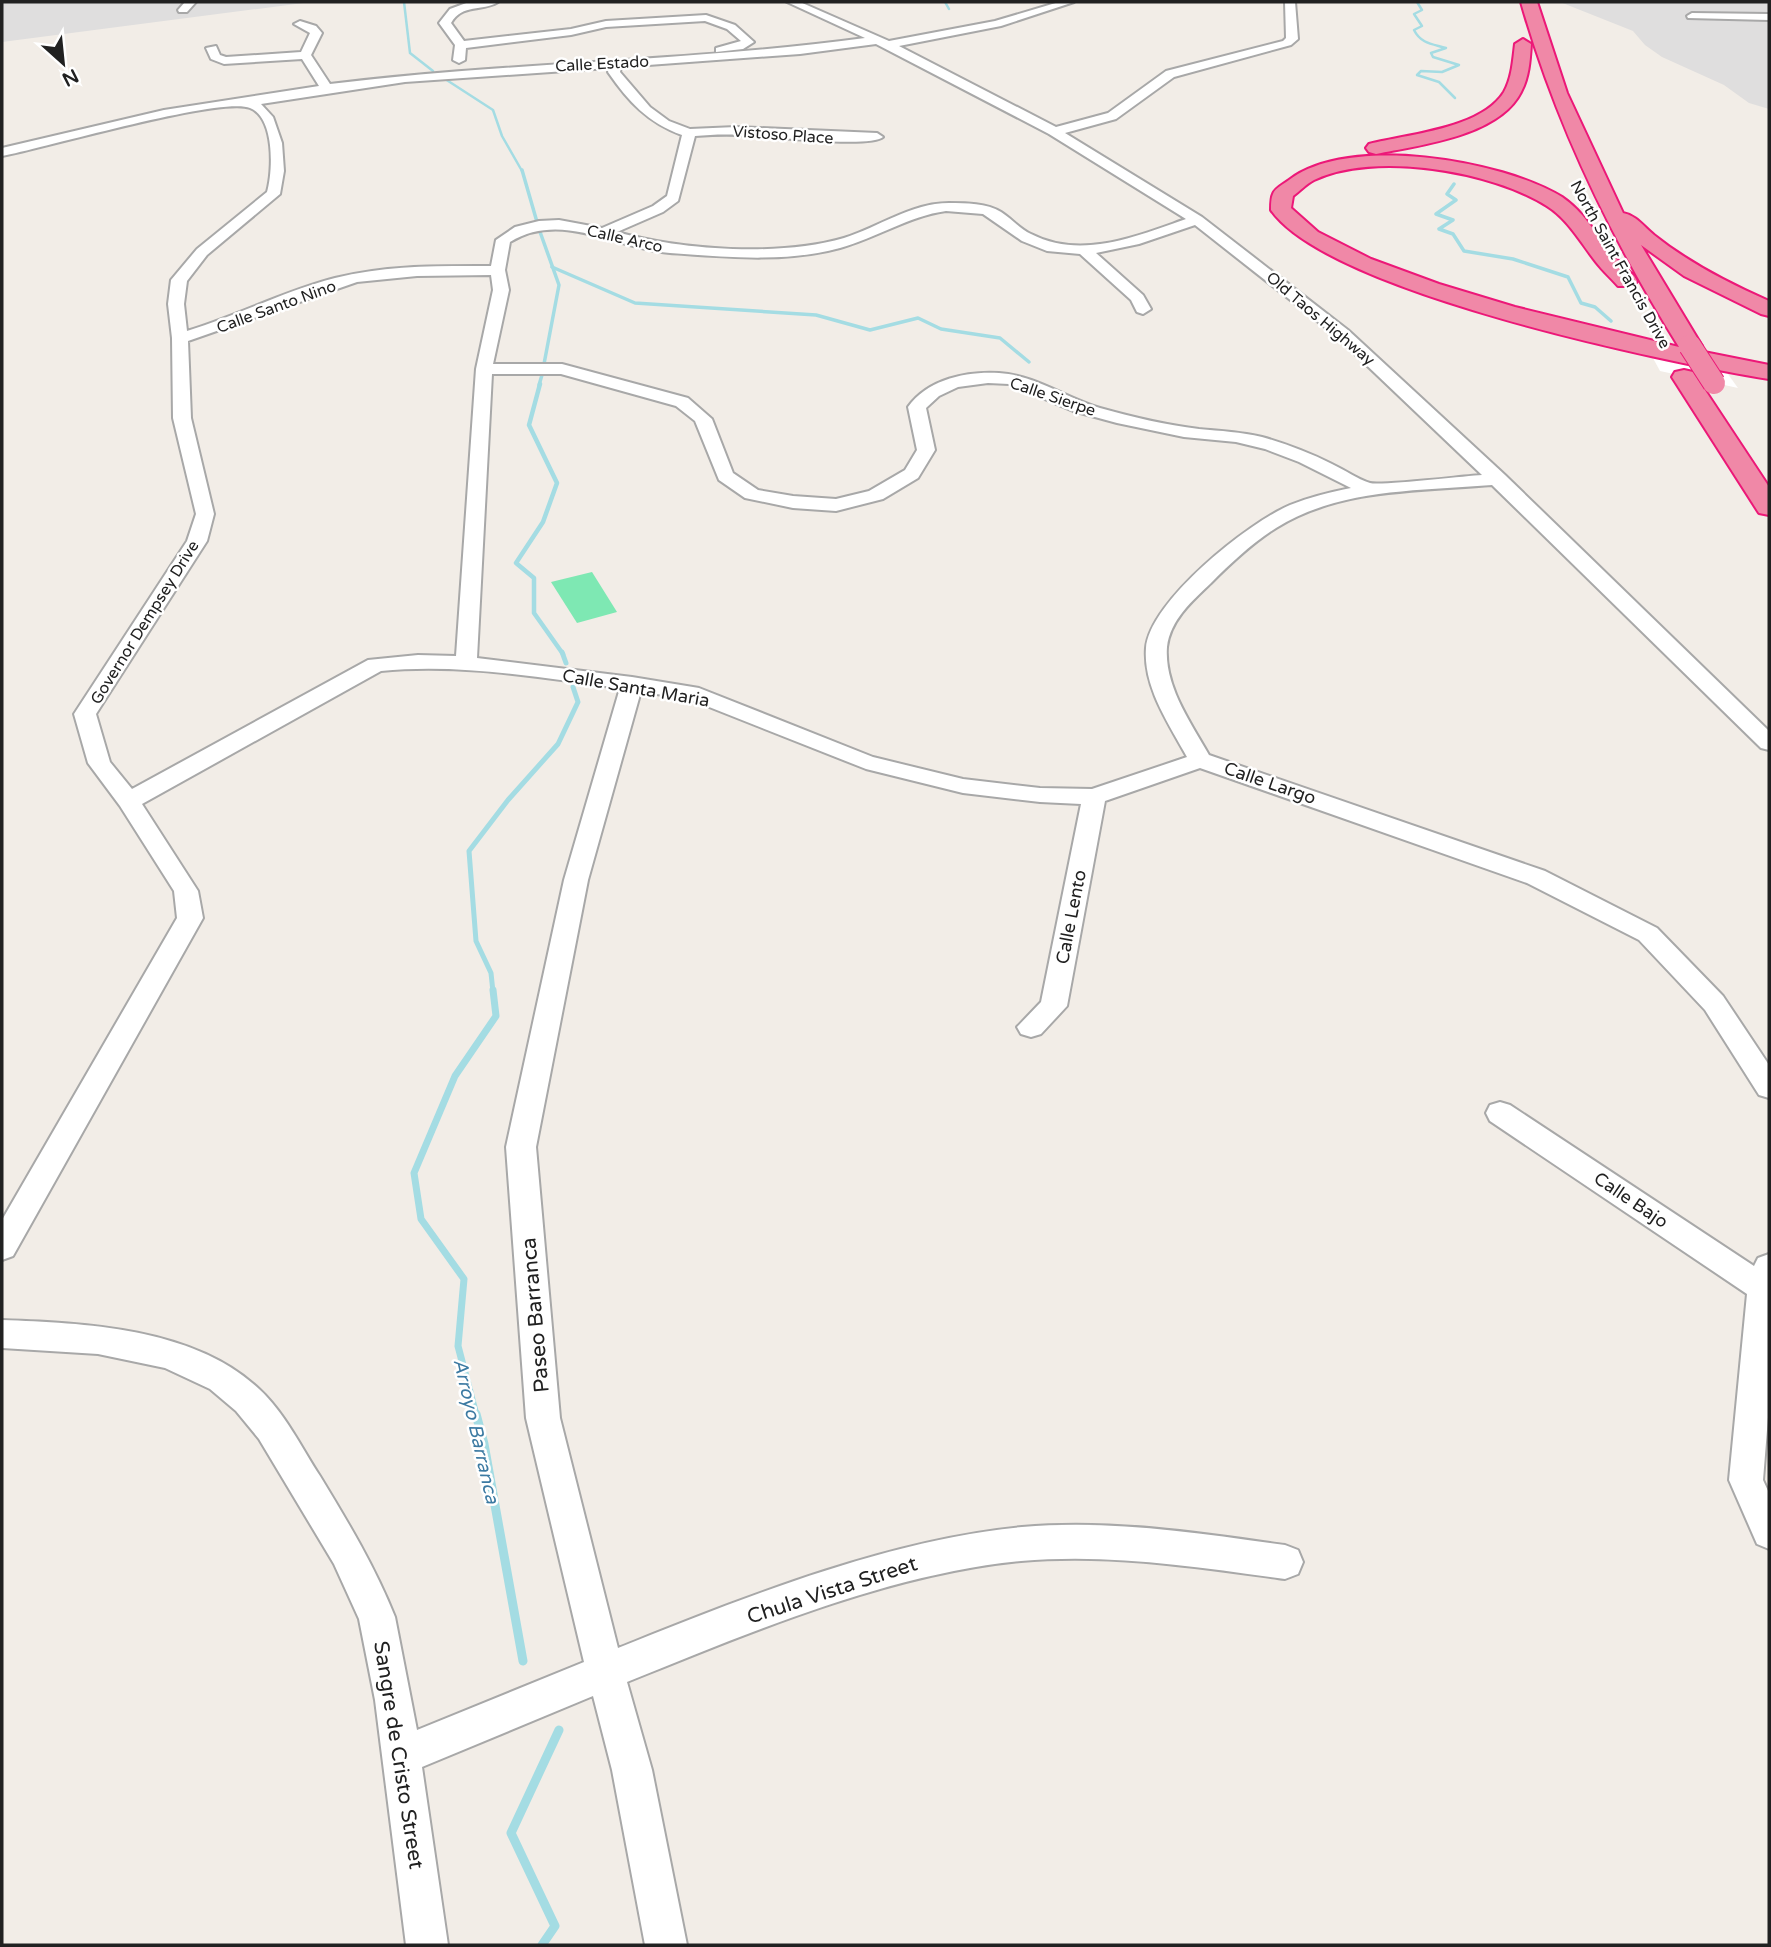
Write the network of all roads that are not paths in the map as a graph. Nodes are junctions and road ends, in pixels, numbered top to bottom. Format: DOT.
graph roads {
  1 [pos="493,2"];
  2 [pos="792,2"];
  3 [pos="1069,2"];
  4 [pos="1290,2"];
  5 [pos="1514,2"];
  6 [pos="1529,2"];
  7 [pos="713,7"];
  8 [pos="636,8"];
  9 [pos="1692,16"];
  10 [pos="706,18"];
  11 [pos="1769,18"];
  12 [pos="300,24"];
  13 [pos="606,24"];
  14 [pos="515,39"];
  15 [pos="883,42"];
  16 [pos="1523,44"];
  17 [pos="461,45"];
  18 [pos="212,48"];
  19 [pos="547,49"];
  20 [pos="642,50"];
  21 [pos="305,55"];
  22 [pos="617,62"];
  23 [pos="456,72"];
  24 [pos="327,89"];
  25 [pos="249,102"];
  26 [pos="1054,131"];
  27 [pos="689,133"];
  28 [pos="877,137"];
  29 [pos="2,152"];
  30 [pos="1567,166"];
  31 [pos="1591,194"];
  32 [pos="1197,220"];
  33 [pos="606,232"];
  34 [pos="1084,250"];
  35 [pos="498,271"];
  36 [pos="1143,309"];
  37 [pos="1769,309"];
  38 [pos="1658,334"];
  39 [pos="180,338"];
  40 [pos="484,369"];
  41 [pos="1769,372"];
  42 [pos="1769,380"];
  43 [pos="1769,466"];
  44 [pos="1499,479"];
  45 [pos="1370,490"];
  46 [pos="1769,507"];
  47 [pos="466,663"];
  48 [pos="632,683"];
  49 [pos="1769,743"];
  50 [pos="1200,760"];
  51 [pos="1094,797"];
  52 [pos="129,800"];
  53 [pos="1031,1027"];
  54 [pos="1769,1087"];
  55 [pos="1500,1113"];
  56 [pos="2,1247"];
  57 [pos="1766,1278"];
  58 [pos="2,1334"];
  59 [pos="1769,1532"];
  60 [pos="1285,1562"];
  61 [pos="605,1672"];
  62 [pos="402,1756"];
  63 [pos="427,1945"];
  64 [pos="666,1945"];
  1 -- 17 [label="street"];
  2 -- 15 [label="street, Old Taos Highway"];
  3 -- 15 [label="street, Calle Estado"];
  4 -- 26 [label="street"];
  5 -- 16 [label="highway, North Saint Francis Drive"];
  6 -- 31 [label="highway, North Saint Francis Drive"];
  7 -- 10 [label="street"];
  8 -- 13 [label="street"];
  9 -- 11 [label="street"];
  10 -- 13 [label="street"];
  10 -- 20 [label="street"];
  12 -- 21 [label="street"];
  13 -- 14 [label="street"];
  14 -- 17 [label="street"];
  14 -- 19 [label="street"];
  15 -- 22 [label="street, Calle Estado"];
  15 -- 26 [label="street, Old Taos Highway"];
  16 -- 30 [label="highway, North Saint Francis Drive"];
  16 -- 42 [label="highway"];
  17 -- 23 [label="street"];
  18 -- 21 [label="street"];
  21 -- 24 [label="street"];
  22 -- 23 [label="street, Calle Estado"];
  22 -- 27 [label="street"];
  23 -- 24 [label="street, Calle Estado"];
  24 -- 25 [label="street, Calle Estado"];
  25 -- 29 [label="street"];
  25 -- 39 [label="street, Governor Dempsey Drive"];
  26 -- 32 [label="street, Old Taos Highway"];
  27 -- 28 [label="street, Vistoso Place"];
  27 -- 33 [label="street"];
  31 -- 37 [label="highway"];
  31 -- 41 [label="highway, North Saint Francis Drive"];
  31 -- 43 [label="highway, North Saint Francis Drive, bridge"];
  32 -- 34 [label="street, Calle Arco"];
  32 -- 44 [label="street, Old Taos Highway"];
  33 -- 34 [label="street, Calle Arco"];
  33 -- 35 [label="street, Calle Arco"];
  34 -- 36 [label="street"];
  35 -- 39 [label="street, Calle Santo Nino"];
  35 -- 40 [label="street, Calle Arco"];
  38 -- 46 [label="highway, North Saint Francis Drive"];
  39 -- 52 [label="street, Governor Dempsey Drive"];
  40 -- 45 [label="street, Calle Sierpe"];
  40 -- 47 [label="street, Calle Arco"];
  44 -- 45 [label="street, Calle Largo"];
  44 -- 49 [label="street, Old Taos Highway"];
  45 -- 50 [label="street, Calle Largo"];
  47 -- 48 [label="street, Calle Santa Maria"];
  47 -- 52 [label="street, Calle Santa Maria"];
  48 -- 51 [label="street, Calle Santa Maria"];
  48 -- 61 [label="street, Paseo Barranca"];
  50 -- 51 [label="street, Calle Santa Maria"];
  50 -- 54 [label="street, Calle Largo"];
  51 -- 53 [label="street, Calle Lento"];
  52 -- 56 [label="street, Governor Dempsey Drive"];
  55 -- 57 [label="street, Calle Bajo"];
  57 -- 59 [label="street"];
  58 -- 62 [label="street, Sangre de Cristo Street"];
  60 -- 61 [label="street, Chula Vista Street"];
  61 -- 62 [label="street, Chula Vista Street"];
  61 -- 64 [label="street, Paseo Barranca"];
  62 -- 63 [label="street, Sangre de Cristo Street"];
}
